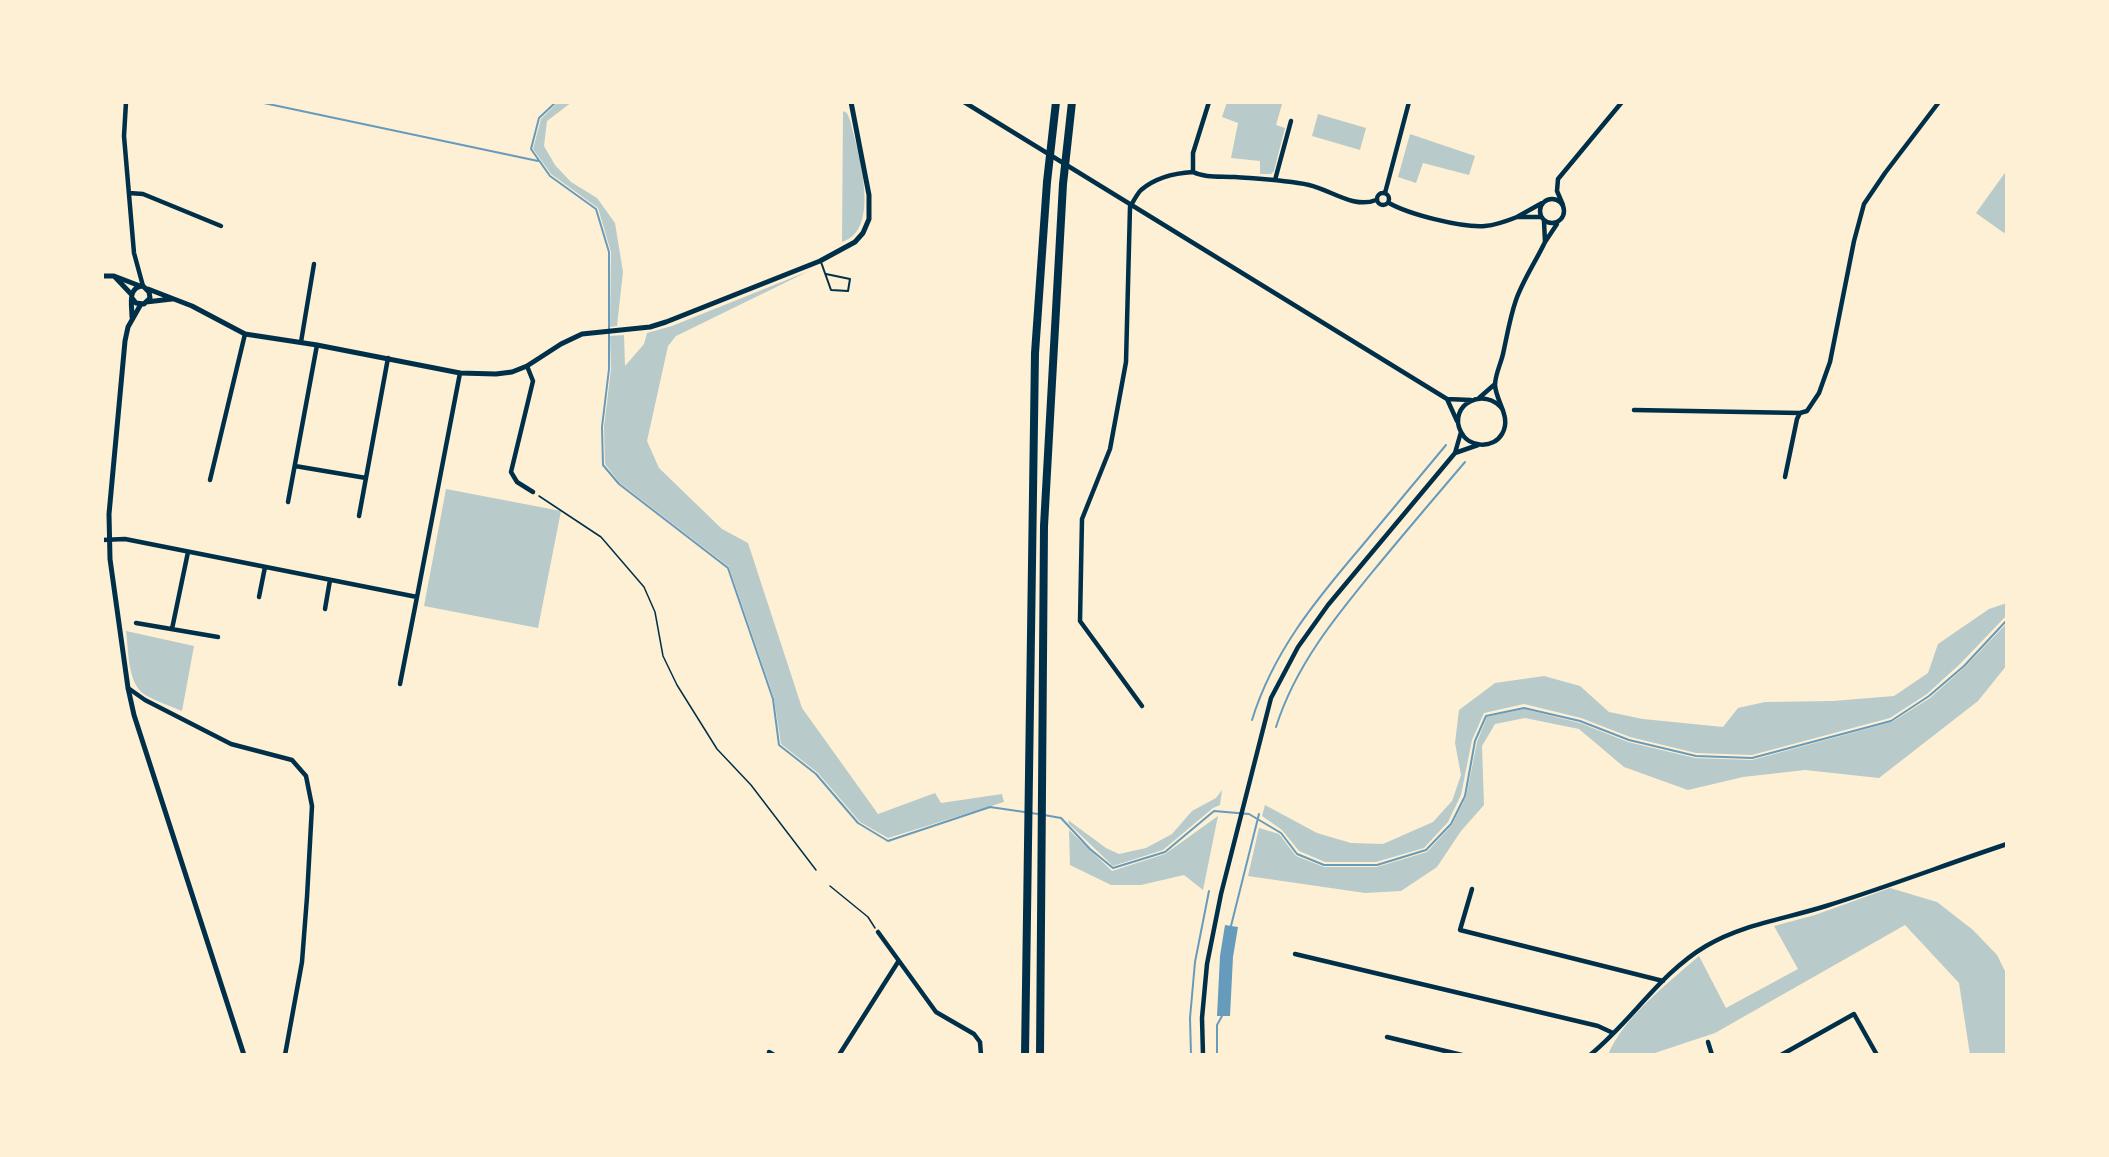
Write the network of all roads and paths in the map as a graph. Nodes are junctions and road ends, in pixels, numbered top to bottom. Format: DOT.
graph roads {
  1 [pos="126,102"];
  2 [pos="851,102"];
  3 [pos="964,102"];
  4 [pos="1056,102"];
  5 [pos="1072,102"];
  6 [pos="1209,102"];
  7 [pos="1409,102"];
  8 [pos="1622,102"];
  9 [pos="1939,102"];
  10 [pos="1291,121"];
  11 [pos="1193,172"];
  12 [pos="1275,180"];
  13 [pos="129,193"];
  14 [pos="1385,193"];
  15 [pos="1376,200"];
  16 [pos="1389,203"];
  17 [pos="1542,203"];
  18 [pos="1563,206"];
  19 [pos="1517,217"];
  20 [pos="1542,219"];
  21 [pos="1557,222"];
  22 [pos="221,226"];
  23 [pos="1545,242"];
  24 [pos="820,261"];
  25 [pos="314,264"];
  26 [pos="826,274"];
  27 [pos="102,276"];
  28 [pos="114,276"];
  29 [pos="144,287"];
  30 [pos="132,297"];
  31 [pos="174,299"];
  32 [pos="144,303"];
  33 [pos="132,318"];
  34 [pos="245,334"];
  35 [pos="301,342"];
  36 [pos="318,345"];
  37 [pos="388,358"];
  38 [pos="527,366"];
  39 [pos="460,373"];
  40 [pos="1495,384"];
  41 [pos="1478,398"];
  42 [pos="1447,399"];
  43 [pos="1471,400"];
  44 [pos="1503,410"];
  45 [pos="1634,410"];
  46 [pos="1800,413"];
  47 [pos="1458,425"];
  48 [pos="1461,432"];
  49 [pos="1478,445"];
  50 [pos="1455,453"];
  51 [pos="295,466"];
  52 [pos="1785,477"];
  53 [pos="366,478"];
  54 [pos="210,480"];
  55 [pos="533,492"];
  56 [pos="288,502"];
  57 [pos="359,516"];
  58 [pos="105,540"];
  59 [pos="188,552"];
  60 [pos="265,567"];
  61 [pos="330,580"];
  62 [pos="259,597"];
  63 [pos="417,597"];
  64 [pos="325,609"];
  65 [pos="136,623"];
  66 [pos="172,629"];
  67 [pos="218,637"];
  68 [pos="400,684"];
  69 [pos="128,688"];
  70 [pos="1142,706"];
  71 [pos="2007,844"];
  72 [pos="816,870"];
  73 [pos="830,886"];
  74 [pos="1472,890"];
  75 [pos="878,932"];
  76 [pos="1295,954"];
  77 [pos="898,962"];
  78 [pos="1664,981"];
  79 [pos="1613,1033"];
  80 [pos="1387,1037"];
  81 [pos="1708,1041"];
  82 [pos="244,1055"];
  83 [pos="285,1055"];
  84 [pos="838,1055"];
  85 [pos="981,1055"];
  86 [pos="1025,1055"];
  87 [pos="1040,1055"];
  88 [pos="1203,1055"];
  89 [pos="1462,1055"];
  90 [pos="1590,1055"];
  91 [pos="1712,1055"];
  92 [pos="1781,1055"];
  93 [pos="1877,1055"];
  1 -- 13 [label="street"];
  2 -- 24 [label="street"];
  3 -- 42 [label="street"];
  4 -- 86 [label="highway"];
  5 -- 87 [label="highway"];
  6 -- 11 [label="street"];
  7 -- 14 [label="street"];
  8 -- 18 [label="street"];
  9 -- 46 [label="street"];
  10 -- 12 [label="street"];
  11 -- 12 [label="street"];
  11 -- 70 [label="street"];
  12 -- 15 [label="street"];
  13 -- 22 [label="street"];
  13 -- 29 [label="street"];
  14 -- 15 [label="street"];
  14 -- 16 [label="street"];
  15 -- 16 [label="street"];
  16 -- 19 [label="street"];
  17 -- 18 [label="street"];
  17 -- 19 [label="street"];
  17 -- 20 [label="street"];
  18 -- 21 [label="street"];
  19 -- 20 [label="street"];
  20 -- 21 [label="street"];
  20 -- 23 [label="street"];
  21 -- 23 [label="street"];
  23 -- 40 [label="street"];
  24 -- 26 [label="lane"];
  24 -- 38 [label="street"];
  25 -- 35 [label="street"];
  26 -- 26 [label="lane"];
  27 -- 28 [label="street"];
  28 -- 29 [label="street"];
  28 -- 30 [label="street"];
  29 -- 30 [label="street"];
  29 -- 31 [label="street"];
  29 -- 32 [label="street"];
  30 -- 32 [label="street"];
  30 -- 33 [label="street"];
  31 -- 32 [label="street"];
  31 -- 34 [label="street"];
  32 -- 33 [label="street"];
  33 -- 58 [label="street"];
  34 -- 35 [label="street"];
  34 -- 54 [label="street"];
  35 -- 36 [label="street"];
  36 -- 37 [label="street"];
  36 -- 51 [label="street"];
  37 -- 39 [label="street"];
  37 -- 53 [label="street"];
  38 -- 39 [label="street"];
  38 -- 55 [label="street"];
  39 -- 63 [label="street"];
  40 -- 41 [label="street"];
  40 -- 44 [label="street"];
  41 -- 43 [label="street"];
  41 -- 44 [label="street"];
  42 -- 43 [label="street"];
  42 -- 47 [label="street"];
  43 -- 47 [label="street"];
  44 -- 49 [label="street"];
  45 -- 46 [label="street"];
  46 -- 52 [label="street"];
  47 -- 48 [label="street"];
  48 -- 49 [label="street"];
  48 -- 50 [label="street"];
  49 -- 50 [label="street"];
  50 -- 88 [label="street"];
  51 -- 53 [label="street"];
  51 -- 56 [label="street"];
  53 -- 57 [label="street"];
  55 -- 72 [label="path"];
  58 -- 59 [label="street"];
  58 -- 69 [label="street"];
  59 -- 60 [label="street"];
  59 -- 66 [label="street"];
  60 -- 61 [label="street"];
  60 -- 62 [label="street"];
  61 -- 63 [label="street"];
  61 -- 64 [label="street"];
  63 -- 68 [label="street"];
  65 -- 66 [label="street"];
  66 -- 67 [label="street"];
  69 -- 82 [label="street"];
  69 -- 83 [label="street"];
  71 -- 78 [label="street"];
  73 -- 75 [label="path"];
  74 -- 78 [label="street"];
  75 -- 77 [label="street"];
  76 -- 79 [label="street"];
  77 -- 84 [label="street"];
  77 -- 85 [label="street"];
  78 -- 79 [label="street"];
  79 -- 90 [label="street"];
  80 -- 89 [label="street"];
  81 -- 91 [label="street"];
  92 -- 93 [label="street"];
}
